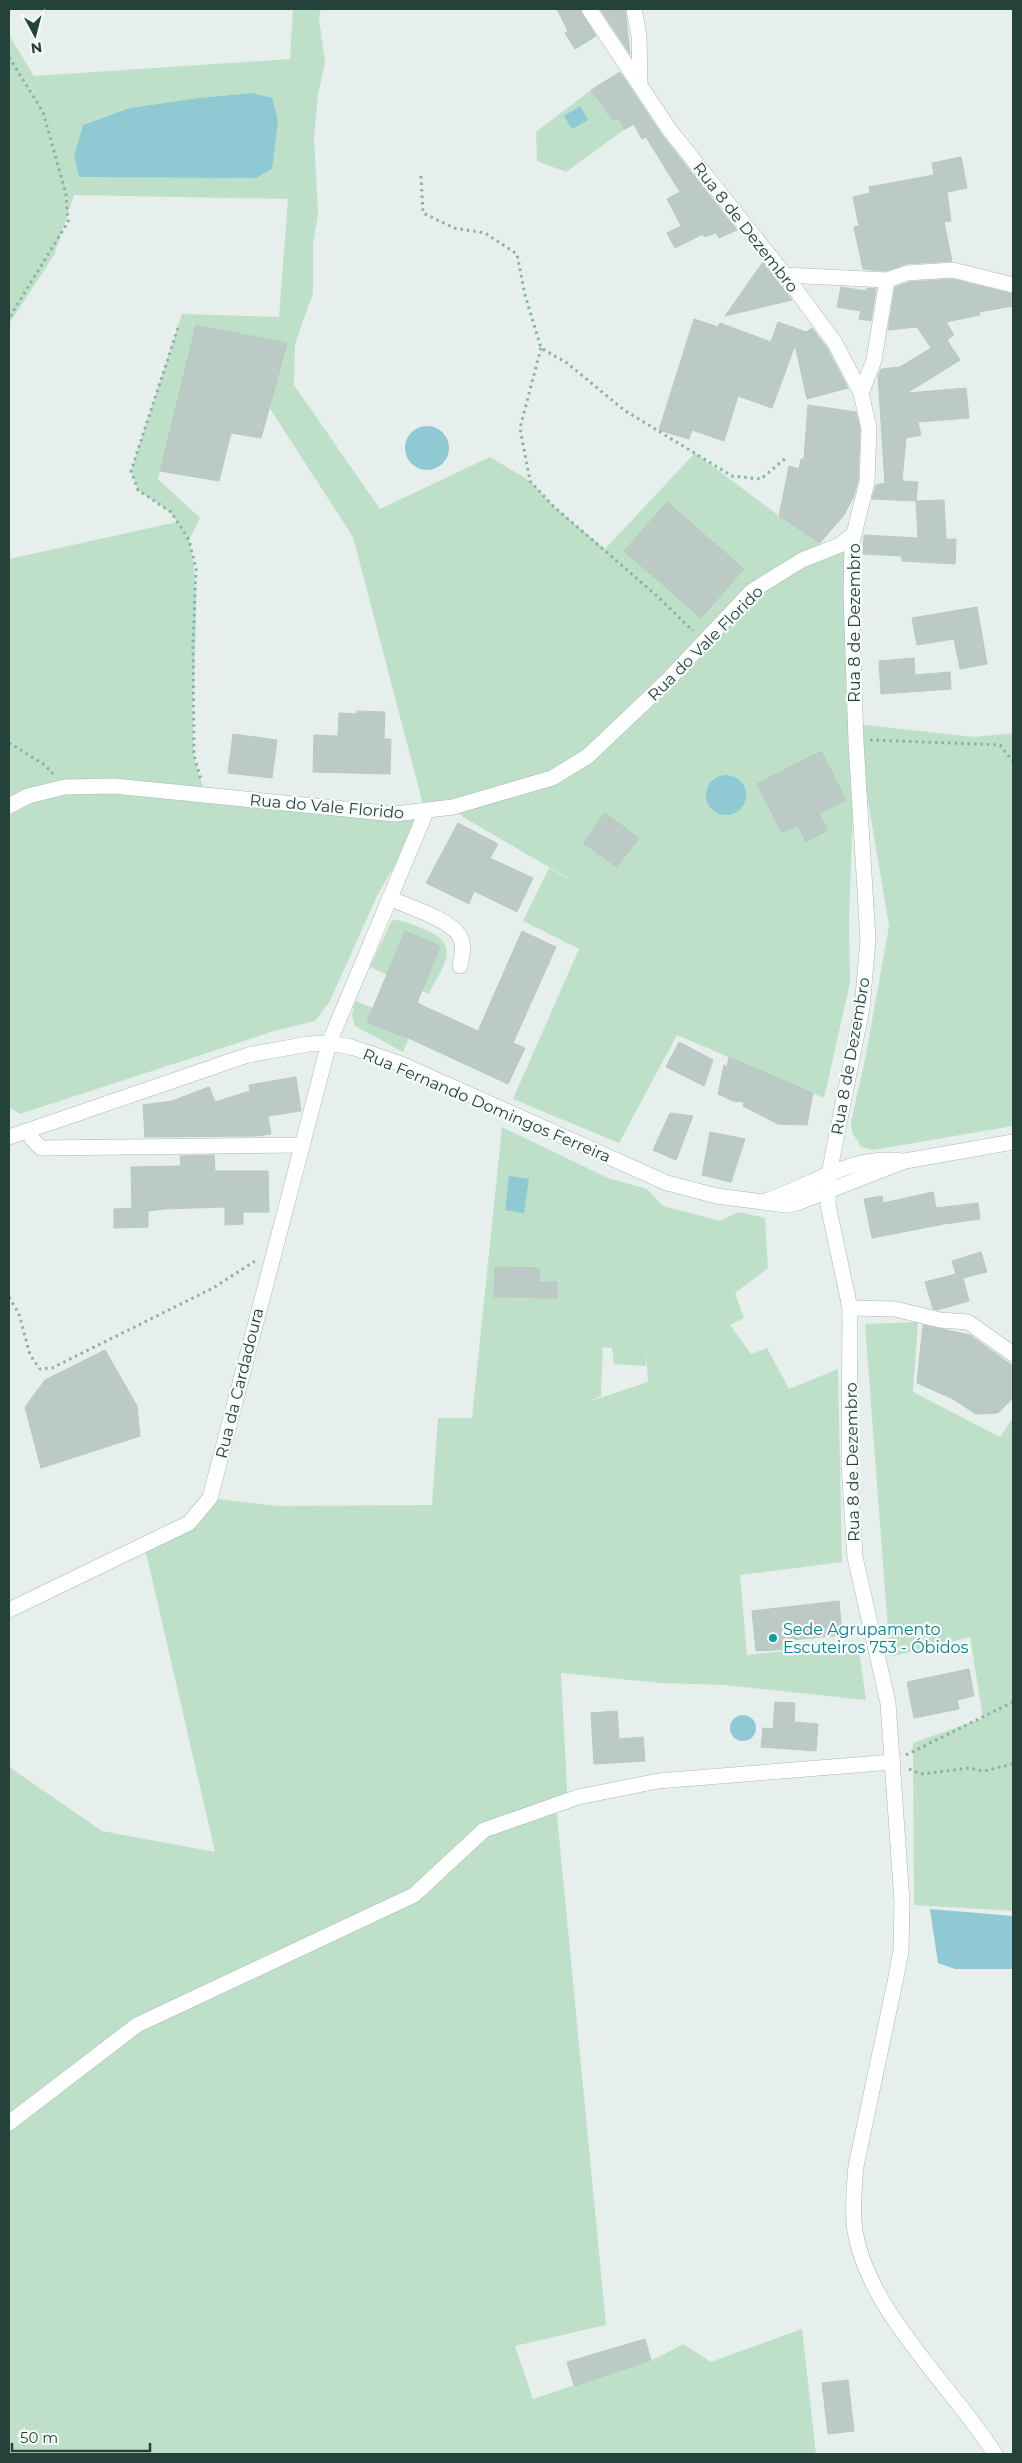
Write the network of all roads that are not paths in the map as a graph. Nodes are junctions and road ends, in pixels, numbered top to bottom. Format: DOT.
graph roads {
  1 [pos="589,9"];
  2 [pos="634,9"];
  3 [pos="640,87"];
  4 [pos="785,276"];
  5 [pos="887,280"];
  6 [pos="1013,285"];
  7 [pos="861,393"];
  8 [pos="854,534"];
  9 [pos="9,806"];
  10 [pos="426,812"];
  11 [pos="389,898"];
  12 [pos="460,966"];
  13 [pos="328,1044"];
  14 [pos="30,1130"];
  15 [pos="9,1137"];
  16 [pos="1013,1142"];
  17 [pos="300,1145"];
  18 [pos="905,1161"];
  19 [pos="829,1174"];
  20 [pos="829,1190"];
  21 [pos="764,1202"];
  22 [pos="850,1308"];
  23 [pos="1013,1354"];
  24 [pos="9,1610"];
  25 [pos="892,1762"];
  26 [pos="9,2123"];
  27 [pos="995,2454"];
  1 -- 3 [label="street, Rua 8 de Dezembro"];
  2 -- 3 [label="street"];
  3 -- 4 [label="street, Rua 8 de Dezembro"];
  4 -- 5 [label="street"];
  4 -- 7 [label="street, Rua 8 de Dezembro"];
  5 -- 6 [label="street"];
  5 -- 7 [label="street"];
  7 -- 8 [label="street, Rua 8 de Dezembro"];
  8 -- 10 [label="street, Rua do Vale Florido"];
  8 -- 19 [label="street, Rua 8 de Dezembro"];
  9 -- 10 [label="street, Rua do Vale Florido"];
  10 -- 11 [label="street, Rua da Cardadoura"];
  11 -- 12 [label="street"];
  11 -- 13 [label="street, Rua da Cardadoura"];
  13 -- 14 [label="street, Rua Fernando Domingos Ferreira"];
  13 -- 17 [label="street, Rua da Cardadoura"];
  13 -- 21 [label="street, Rua Fernando Domingos Ferreira"];
  14 -- 15 [label="street, Rua Fernando Domingos Ferreira"];
  14 -- 17 [label="street"];
  16 -- 18 [label="street"];
  17 -- 24 [label="street, Rua da Cardadoura"];
  18 -- 19 [label="street, Rua Fernando Domingos Ferreira"];
  18 -- 20 [label="street, Rua Fernando Domingos Ferreira"];
  19 -- 20 [label="street, Rua 8 de Dezembro"];
  19 -- 21 [label="street, Rua Fernando Domingos Ferreira"];
  20 -- 21 [label="street, Rua Fernando Domingos Ferreira"];
  20 -- 22 [label="street, Rua 8 de Dezembro"];
  22 -- 23 [label="street"];
  22 -- 25 [label="street, Rua 8 de Dezembro"];
  25 -- 26 [label="street"];
  25 -- 27 [label="street"];
}
